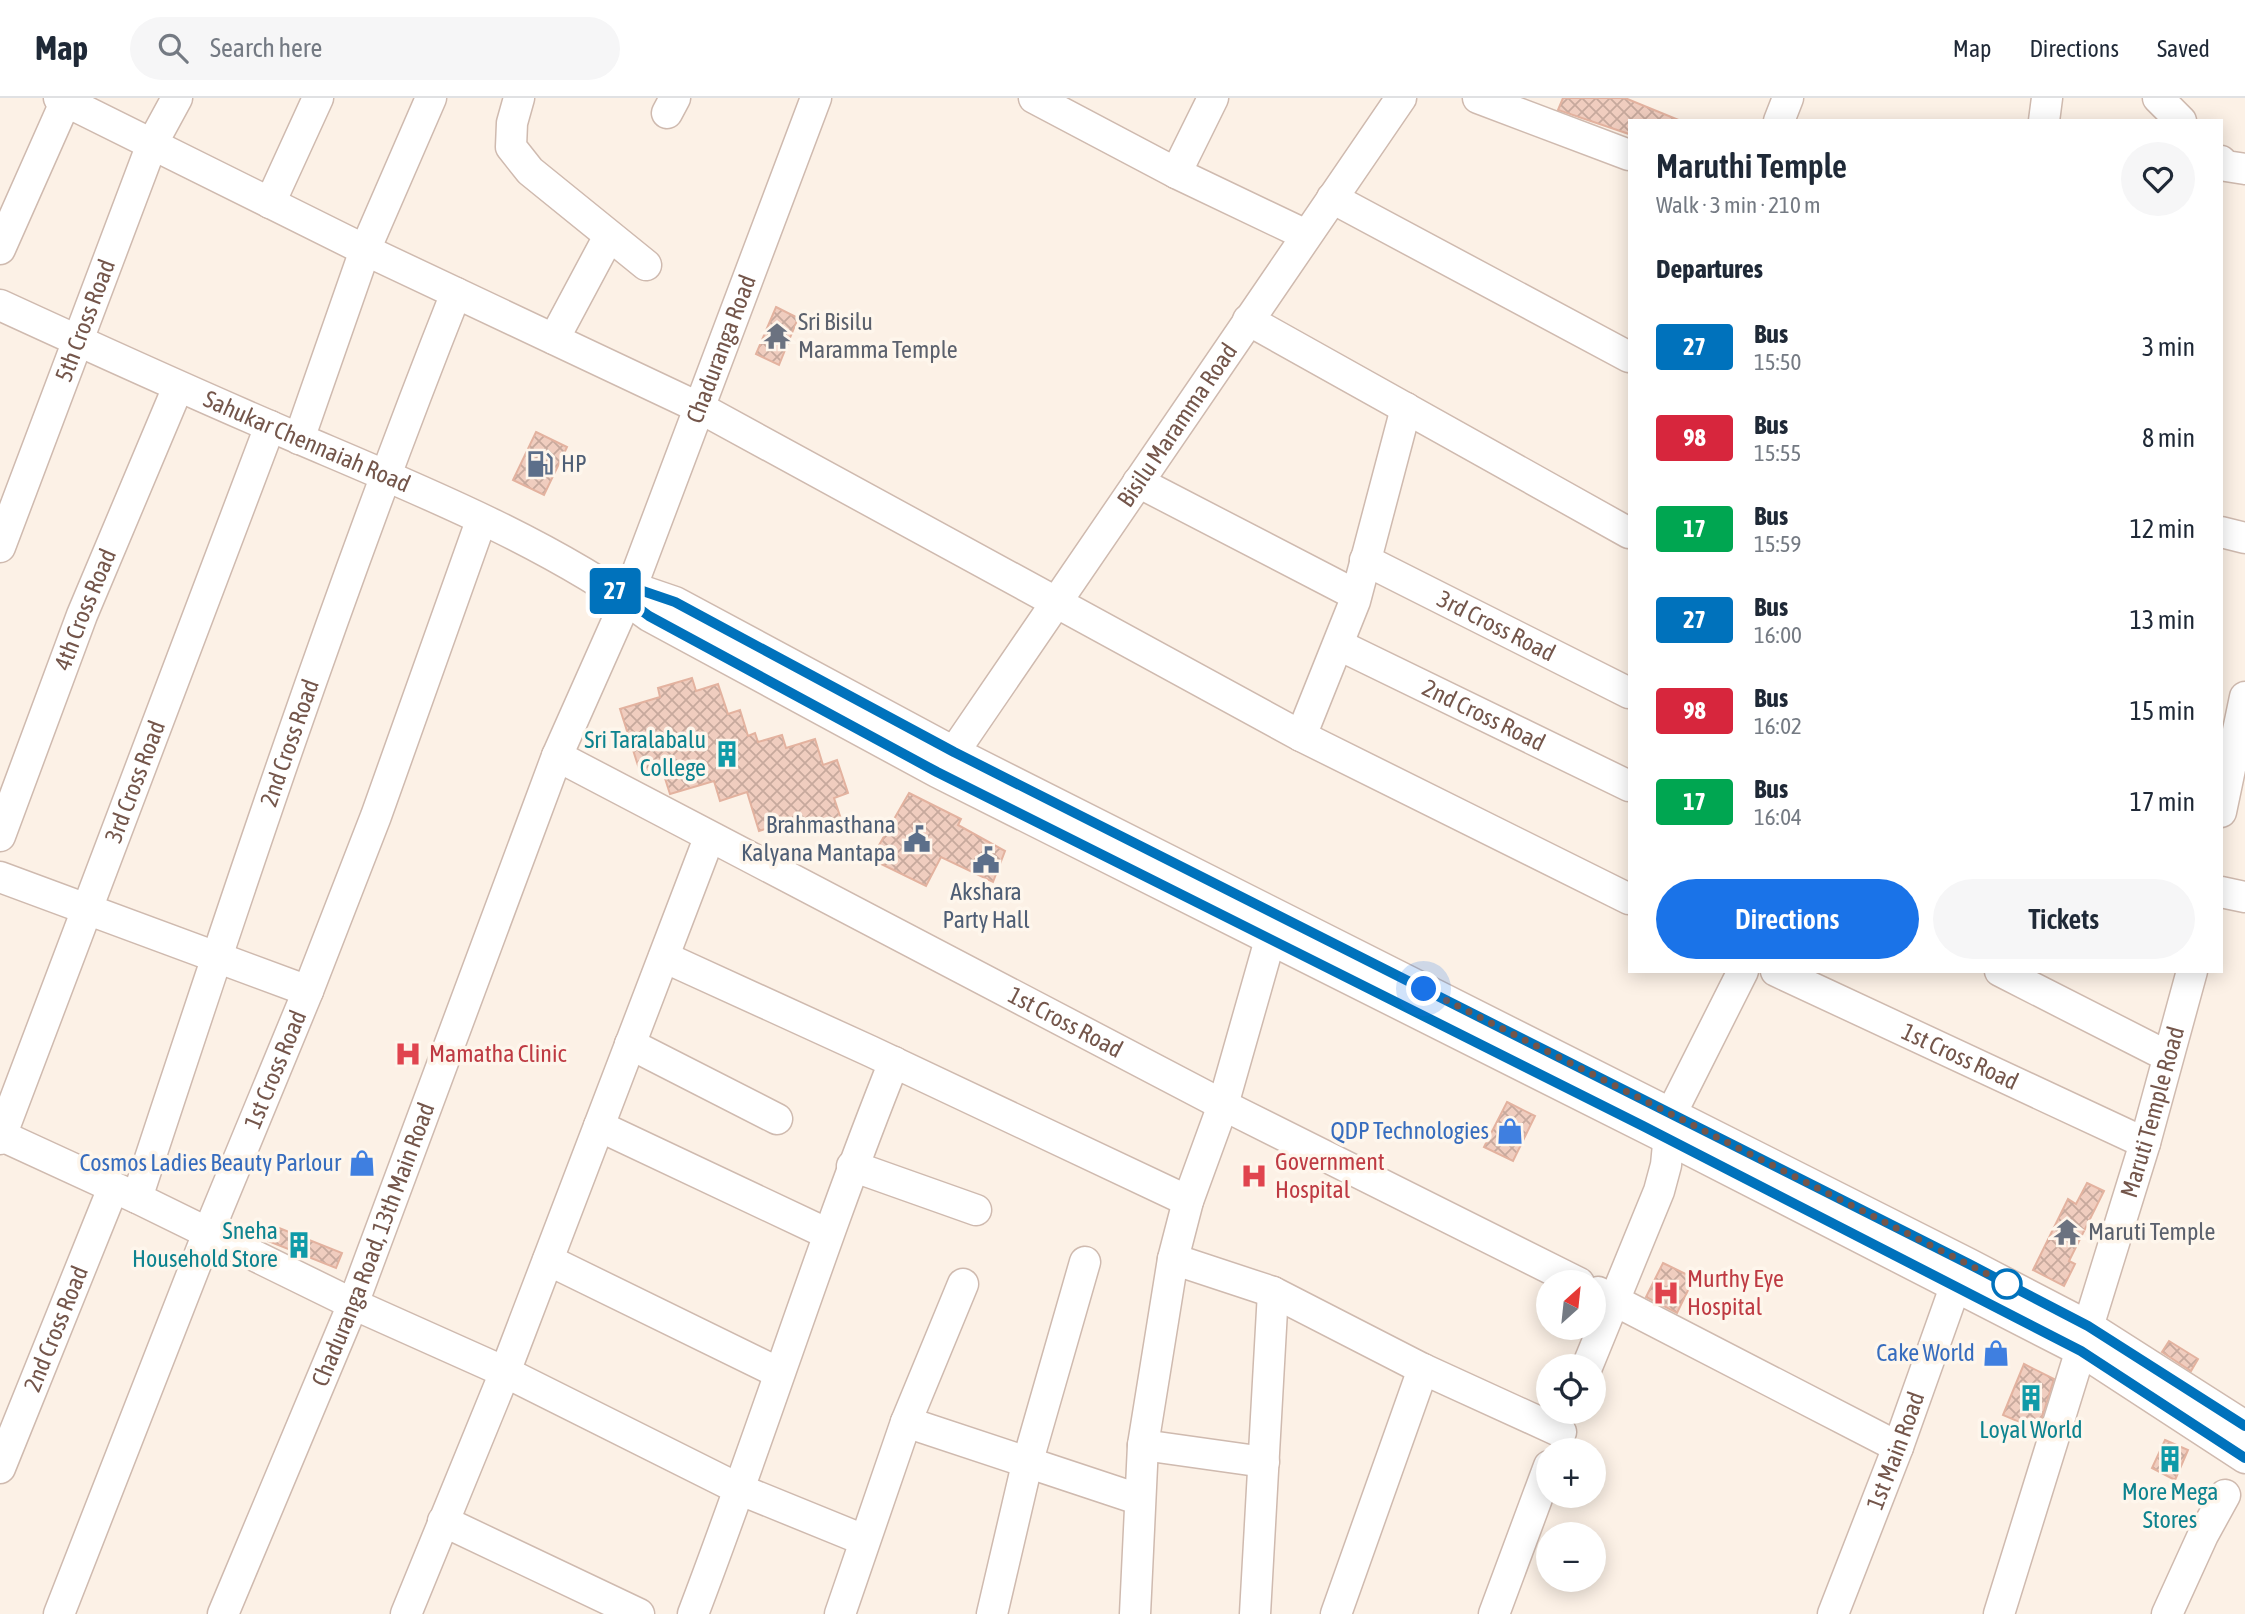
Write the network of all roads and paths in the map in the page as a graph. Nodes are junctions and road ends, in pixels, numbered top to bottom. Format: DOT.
graph roads {
  1 [pos="177,98"];
  2 [pos="318,98"];
  3 [pos="431,98"];
  4 [pos="519,98"];
  5 [pos="816,98"];
  6 [pos="1034,98"];
  7 [pos="1213,98"];
  8 [pos="1401,98"];
  9 [pos="1478,98"];
  10 [pos="1788,98"];
  11 [pos="2047,98"];
  12 [pos="2158,98"];
  13 [pos="64,99"];
  14 [pos="1780,119"];
  15 [pos="2044,119"];
  16 [pos="2179,119"];
  17 [pos="152,144"];
  18 [pos="1628,155"];
  19 [pos="1176,173"];
  20 [pos="1332,198"];
  21 [pos="270,203"];
  22 [pos="1307,235"];
  23 [pos="609,236"];
  24 [pos="0,249"];
  25 [pos="365,250"];
  26 [pos="646,265"];
  27 [pos="456,293"];
  28 [pos="0,305"];
  29 [pos="1248,320"];
  30 [pos="554,339"];
  31 [pos="77,340"];
  32 [pos="1628,356"];
  33 [pos="178,387"];
  34 [pos="1406,408"];
  35 [pos="702,409"];
  36 [pos="270,426"];
  37 [pos="299,439"];
  38 [pos="384,474"];
  39 [pos="1138,482"];
  40 [pos="481,521"];
  41 [pos="1628,532"];
  42 [pos="2223,532"];
  43 [pos="2245,538"];
  44 [pos="0,547"];
  45 [pos="1365,560"];
  46 [pos="622,591"];
  47 [pos="1356,596"];
  48 [pos="1056,601"];
  49 [pos="1339,645"];
  50 [pos="1628,692"];
  51 [pos="2245,697"];
  52 [pos="1301,736"];
  53 [pos="954,752"];
  54 [pos="556,756"];
  55 [pos="1628,786"];
  56 [pos="2223,802"];
  57 [pos="0,836"];
  58 [pos="709,838"];
  59 [pos="0,877"];
  60 [pos="2223,892"];
  61 [pos="2245,897"];
  62 [pos="1628,899"];
  63 [pos="86,908"];
  64 [pos="1274,927"];
  65 [pos="664,957"];
  66 [pos="215,959"];
  67 [pos="1742,973"];
  68 [pos="1780,973"];
  69 [pos="2004,973"];
  70 [pos="2191,973"];
  71 [pos="308,992"];
  72 [pos="630,1044"];
  73 [pos="2167,1056"];
  74 [pos="894,1062"];
  75 [pos="1223,1105"];
  76 [pos="777,1119"];
  77 [pos="599,1126"];
  78 [pos="1669,1126"];
  79 [pos="0,1137"];
  80 [pos="2145,1143"];
  81 [pos="852,1166"];
  82 [pos="125,1193"];
  83 [pos="1188,1201"];
  84 [pos="976,1210"];
  85 [pos="208,1233"];
  86 [pos="828,1234"];
  87 [pos="1173,1259"];
  88 [pos="548,1260"];
  89 [pos="1085,1262"];
  90 [pos="1553,1270"];
  91 [pos="963,1284"];
  92 [pos="1955,1287"];
  93 [pos="1606,1291"];
  94 [pos="1273,1292"];
  95 [pos="1606,1296"];
  96 [pos="353,1304"];
  97 [pos="2085,1339"];
  98 [pos="1423,1369"];
  99 [pos="505,1372"];
  100 [pos="779,1373"];
  101 [pos="906,1422"];
  102 [pos="1561,1432"];
  103 [pos="1143,1445"];
  104 [pos="2243,1446"];
  105 [pos="1898,1447"];
  106 [pos="1264,1462"];
  107 [pos="1027,1464"];
  108 [pos="0,1468"];
  109 [pos="741,1490"];
  110 [pos="1139,1499"];
  111 [pos="1536,1501"];
  112 [pos="2235,1504"];
  113 [pos="443,1521"];
  114 [pos="864,1540"];
  115 [pos="59,1614"];
  116 [pos="223,1614"];
  117 [pos="407,1614"];
  118 [pos="639,1614"];
  119 [pos="693,1614"];
  120 [pos="841,1614"];
  121 [pos="992,1614"];
  122 [pos="1135,1614"];
  123 [pos="1255,1614"];
  124 [pos="1336,1614"];
  125 [pos="1494,1614"];
  126 [pos="1833,1614"];
  127 [pos="1999,1614"];
  128 [pos="2167,1614"];
  1 -- 17 [label="street, 5th Cross Road"];
  2 -- 21 [label="street"];
  3 -- 25 [label="street"];
  4 -- 23 [label="street"];
  5 -- 35 [label="street, Chaduranga Road"];
  6 -- 19 [label="street"];
  7 -- 19 [label="street"];
  8 -- 20 [label="street, Bisilu Maramma Road"];
  9 -- 18 [label="street"];
  10 -- 14 [label="street"];
  11 -- 15 [label="street"];
  12 -- 16 [label="street"];
  13 -- 17 [label="street"];
  13 -- 24 [label="street"];
  17 -- 21 [label="street"];
  17 -- 31 [label="street, 5th Cross Road"];
  19 -- 22 [label="street"];
  20 -- 22 [label="street, Bisilu Maramma Road"];
  20 -- 32 [label="street"];
  21 -- 25 [label="street"];
  22 -- 29 [label="street, Bisilu Maramma Road"];
  23 -- 26 [label="street"];
  23 -- 30 [label="street"];
  25 -- 27 [label="street"];
  25 -- 37 [label="street"];
  27 -- 30 [label="street"];
  27 -- 38 [label="street, 2nd Cross Road"];
  28 -- 31 [label="street, Sahukar Chennaiah Road"];
  29 -- 34 [label="street"];
  29 -- 39 [label="street, Bisilu Maramma Road"];
  30 -- 35 [label="street"];
  31 -- 33 [label="street, Sahukar Chennaiah Road"];
  31 -- 44 [label="street, 5th Cross Road"];
  33 -- 36 [label="street, Sahukar Chennaiah Road"];
  33 -- 57 [label="street, 4th Cross Road"];
  34 -- 41 [label="street"];
  34 -- 45 [label="street"];
  35 -- 46 [label="street, Chaduranga Road"];
  35 -- 48 [label="street"];
  36 -- 37 [label="street, Sahukar Chennaiah Road"];
  36 -- 63 [label="street, 3rd Cross Road"];
  37 -- 38 [label="street, Sahukar Chennaiah Road"];
  38 -- 40 [label="street, Sahukar Chennaiah Road"];
  38 -- 66 [label="street, 2nd Cross Road"];
  39 -- 47 [label="street"];
  39 -- 48 [label="street, Bisilu Maramma Road"];
  40 -- 46 [label="street, Sahukar Chennaiah Road"];
  40 -- 71 [label="street, 1st Cross Road"];
  42 -- 43 [label="street"];
  45 -- 47 [label="street"];
  45 -- 50 [label="street, 3rd Cross Road"];
  46 -- 53 [label="street, Sahukar Chennaiah Road"];
  46 -- 54 [label="street, Chaduranga Road, 13th Main Road"];
  46 -- 64 [label="street, Sahukar Chennaiah Road"];
  47 -- 49 [label="street"];
  48 -- 52 [label="street"];
  48 -- 53 [label="street, Bisilu Maramma Road"];
  49 -- 52 [label="street"];
  49 -- 55 [label="street, 2nd Cross Road"];
  51 -- 56 [label="street"];
  52 -- 62 [label="street"];
  53 -- 64 [label="street, Sahukar Chennaiah Road"];
  54 -- 58 [label="street, 1st Cross Road"];
  54 -- 96 [label="street, Chaduranga Road, 13th Main Road"];
  58 -- 65 [label="street"];
  58 -- 75 [label="street, 1st Cross Road"];
  59 -- 63 [label="street"];
  60 -- 61 [label="street"];
  63 -- 66 [label="street"];
  63 -- 79 [label="street, 3rd Cross Road"];
  64 -- 75 [label="street"];
  64 -- 78 [label="street, Sahukar Chennaiah Road"];
  65 -- 72 [label="street"];
  65 -- 74 [label="street"];
  66 -- 71 [label="street"];
  66 -- 82 [label="street, 2nd Cross Road"];
  67 -- 78 [label="street"];
  68 -- 80 [label="street, 1st Cross Road"];
  69 -- 73 [label="street"];
  70 -- 73 [label="street, Maruti Temple Road"];
  71 -- 85 [label="street, 1st Cross Road"];
  72 -- 76 [label="street"];
  72 -- 77 [label="street"];
  73 -- 80 [label="street, Maruti Temple Road"];
  74 -- 81 [label="street"];
  74 -- 83 [label="street"];
  75 -- 83 [label="street"];
  75 -- 90 [label="street, 1st Cross Road"];
  77 -- 86 [label="street"];
  77 -- 88 [label="street"];
  78 -- 92 [label="street, Sahukar Chennaiah Road"];
  78 -- 93 [label="street"];
  78 -- 97 [label="street, Sahukar Chennaiah Road"];
  79 -- 82 [label="street"];
  80 -- 97 [label="street, Maruti Temple Road"];
  81 -- 84 [label="street"];
  81 -- 86 [label="street"];
  82 -- 85 [label="street"];
  82 -- 108 [label="street, 2nd Cross Road"];
  83 -- 87 [label="street"];
  85 -- 96 [label="street"];
  85 -- 115 [label="street, 1st Cross Road"];
  86 -- 100 [label="street"];
  87 -- 94 [label="street"];
  87 -- 103 [label="street"];
  88 -- 99 [label="street"];
  88 -- 100 [label="street"];
  89 -- 107 [label="street"];
  91 -- 101 [label="street"];
  92 -- 97 [label="street, Sahukar Chennaiah Road"];
  92 -- 105 [label="street, 1st Main Road"];
  94 -- 98 [label="street"];
  94 -- 106 [label="street"];
  95 -- 105 [label="street"];
  96 -- 99 [label="street"];
  96 -- 116 [label="street, Chaduranga Road, 13th Main Road"];
  97 -- 104 [label="street, Sahukar Chennaiah Road"];
  97 -- 127 [label="street, Maruti Temple Road"];
  98 -- 102 [label="street"];
  98 -- 124 [label="street"];
  99 -- 109 [label="street"];
  99 -- 113 [label="street"];
  100 -- 109 [label="street"];
  101 -- 107 [label="street"];
  101 -- 114 [label="street"];
  103 -- 106 [label="street"];
  103 -- 110 [label="street"];
  104 -- 112 [label="street"];
  105 -- 126 [label="street, 1st Main Road"];
  106 -- 123 [label="street"];
  107 -- 110 [label="street"];
  107 -- 121 [label="street"];
  109 -- 114 [label="street"];
  109 -- 119 [label="street"];
  110 -- 122 [label="street"];
  111 -- 125 [label="street"];
  112 -- 128 [label="street"];
  113 -- 117 [label="street"];
  113 -- 118 [label="street"];
  114 -- 120 [label="street"];
}
